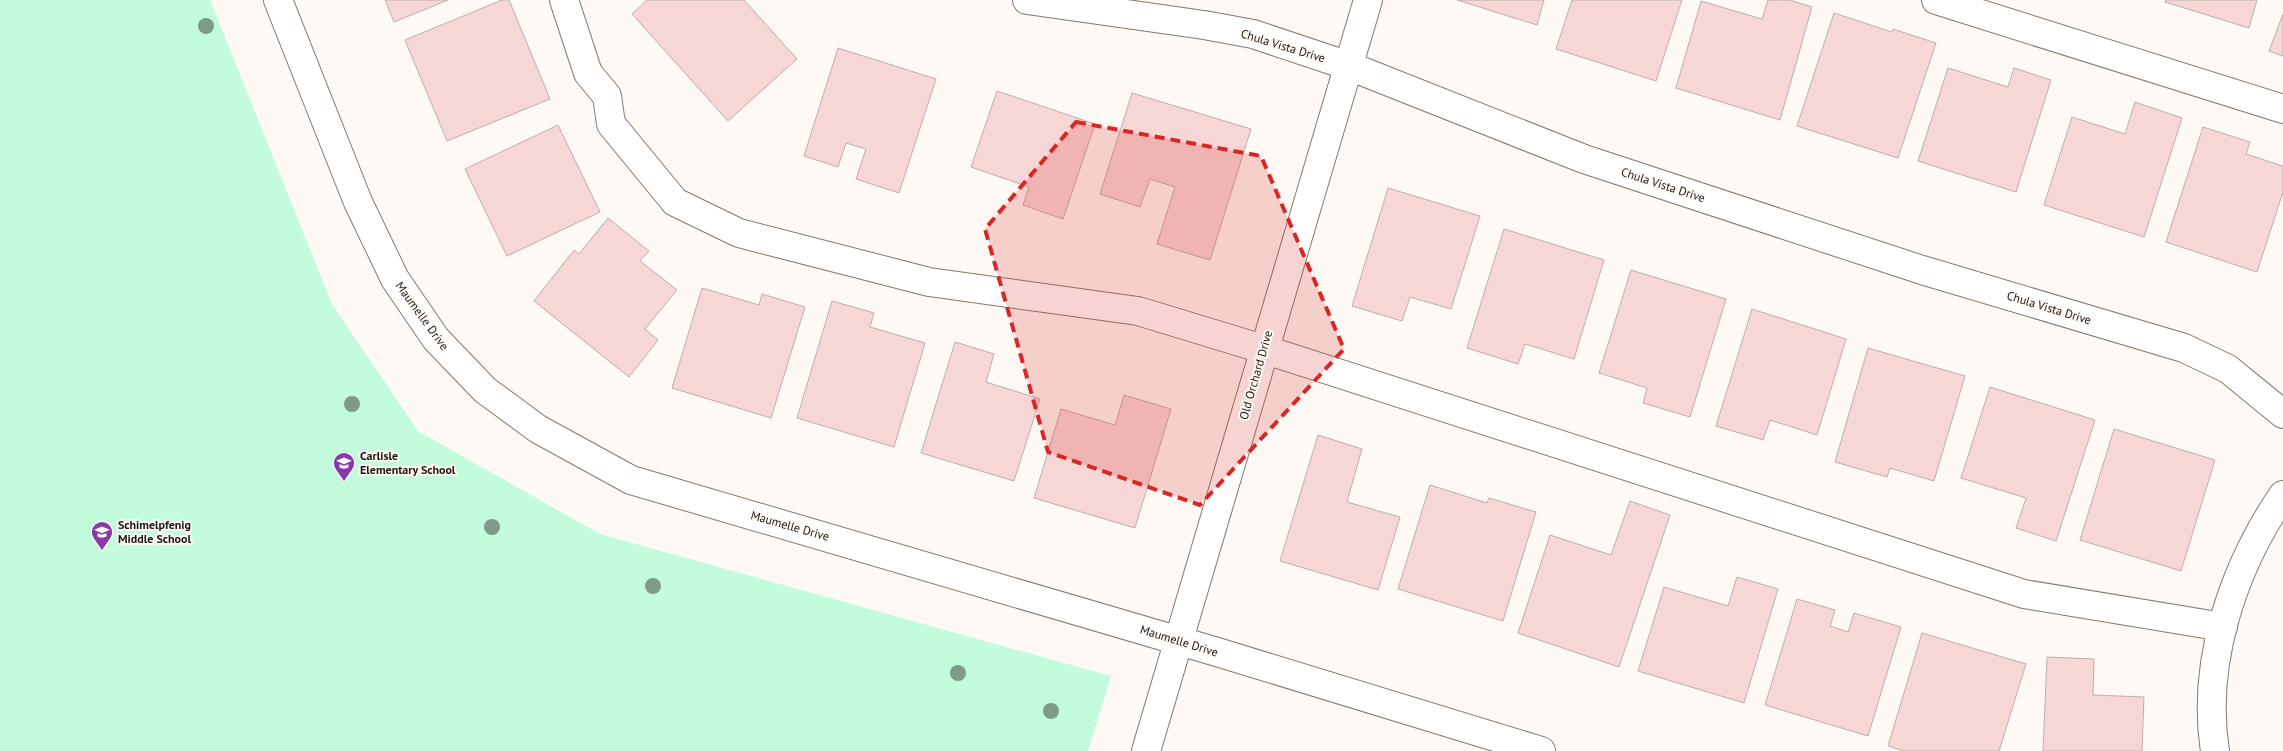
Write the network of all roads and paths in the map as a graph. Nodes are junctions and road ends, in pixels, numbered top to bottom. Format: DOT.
graph roads {
  1 [pos="278,0"];
  2 [pos="564,0"];
  3 [pos="1027,0"];
  4 [pos="1368,0"];
  5 [pos="1936,0"];
  6 [pos="1348,66"];
  7 [pos="2283,109"];
  8 [pos="1263,349"];
  9 [pos="2283,414"];
  10 [pos="2283,495"];
  11 [pos="2223,627"];
  12 [pos="1178,641"];
  13 [pos="1146,751"];
  14 [pos="1541,751"];
  15 [pos="2215,751"];
  1 -- 12 [label="street, Maumelle Drive"];
  2 -- 8 [label="street"];
  3 -- 6 [label="street, Chula Vista Drive"];
  4 -- 6 [label="street, Old Orchard Drive"];
  5 -- 7 [label="street"];
  6 -- 8 [label="street, Old Orchard Drive"];
  6 -- 9 [label="street, Chula Vista Drive"];
  8 -- 11 [label="street"];
  8 -- 12 [label="street, Old Orchard Drive"];
  10 -- 11 [label="street"];
  11 -- 15 [label="street"];
  12 -- 13 [label="street, Old Orchard Drive"];
  12 -- 14 [label="street, Maumelle Drive"];
}
